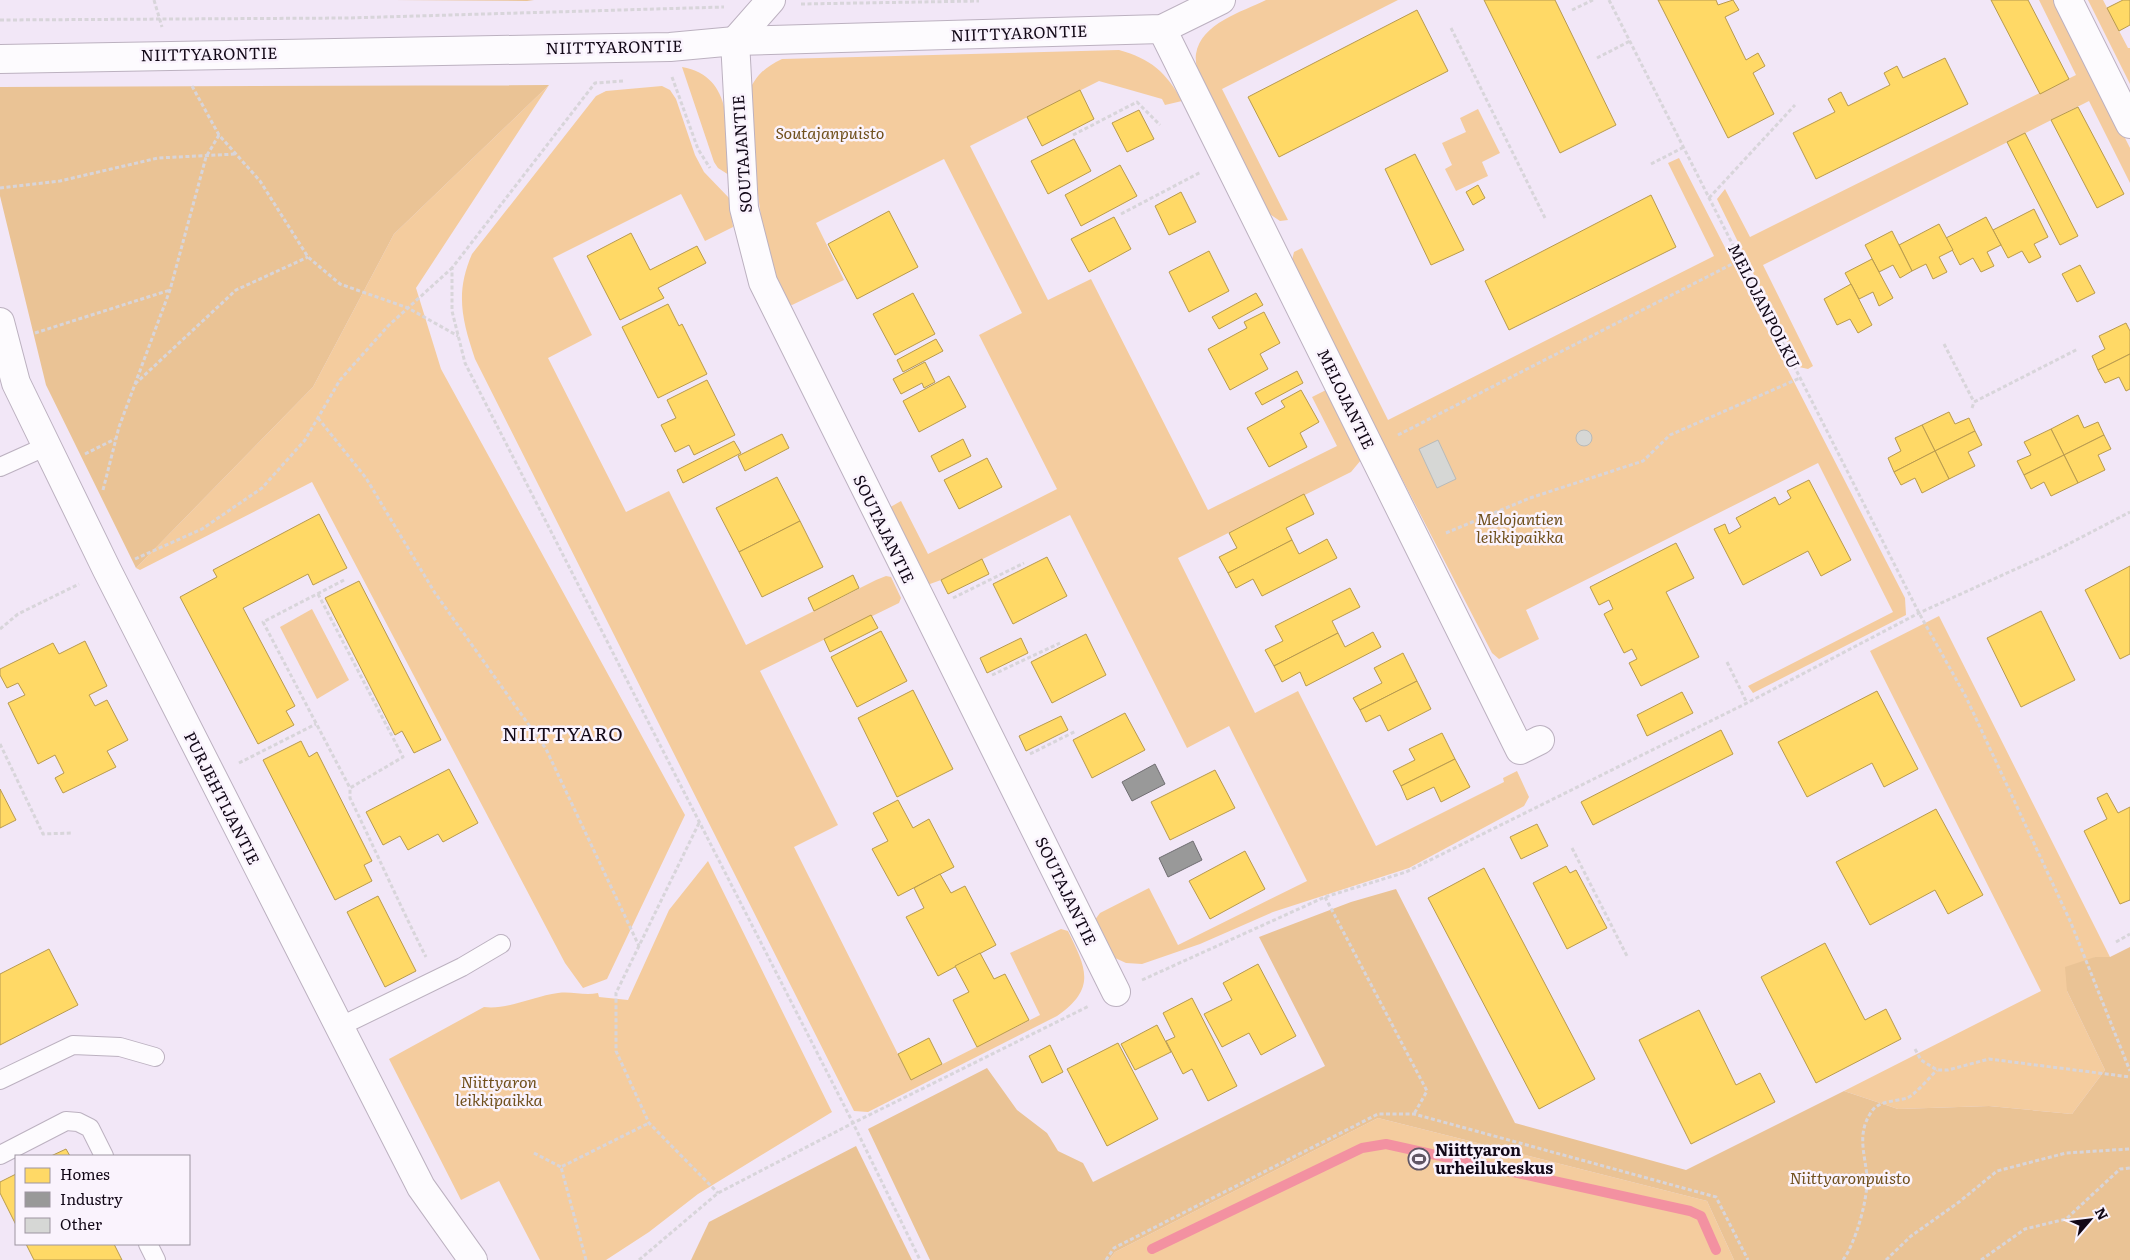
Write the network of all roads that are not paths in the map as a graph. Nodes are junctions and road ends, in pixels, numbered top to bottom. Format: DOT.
graph roads {
  1 [pos="1221,0"];
  2 [pos="2068,0"];
  3 [pos="769,2"];
  4 [pos="1162,29"];
  5 [pos="735,41"];
  6 [pos="0,59"];
  7 [pos="2130,124"];
  8 [pos="3,332"];
  9 [pos="47,446"];
  10 [pos="0,467"];
  11 [pos="1540,740"];
  12 [pos="501,944"];
  13 [pos="1116,992"];
  14 [pos="339,1027"];
  15 [pos="155,1057"];
  16 [pos="0,1080"];
  17 [pos="0,1155"];
  18 [pos="104,1155"];
  19 [pos="473,1260"];
  1 -- 4 [label="street, NIITTYARONTIE"];
  2 -- 7 [label="street"];
  3 -- 5 [label="street"];
  4 -- 5 [label="street, NIITTYARONTIE"];
  4 -- 11 [label="street, MELOJANTIE"];
  5 -- 6 [label="street, NIITTYARONTIE"];
  5 -- 13 [label="street, SOUTAJANTIE"];
  8 -- 9 [label="street, PURJEHTIJANTIE"];
  9 -- 10 [label="lane"];
  9 -- 14 [label="street, PURJEHTIJANTIE"];
  12 -- 14 [label="lane"];
  14 -- 19 [label="street, PURJEHTIJANTIE"];
  15 -- 16 [label="lane"];
  17 -- 18 [label="lane"];
}
